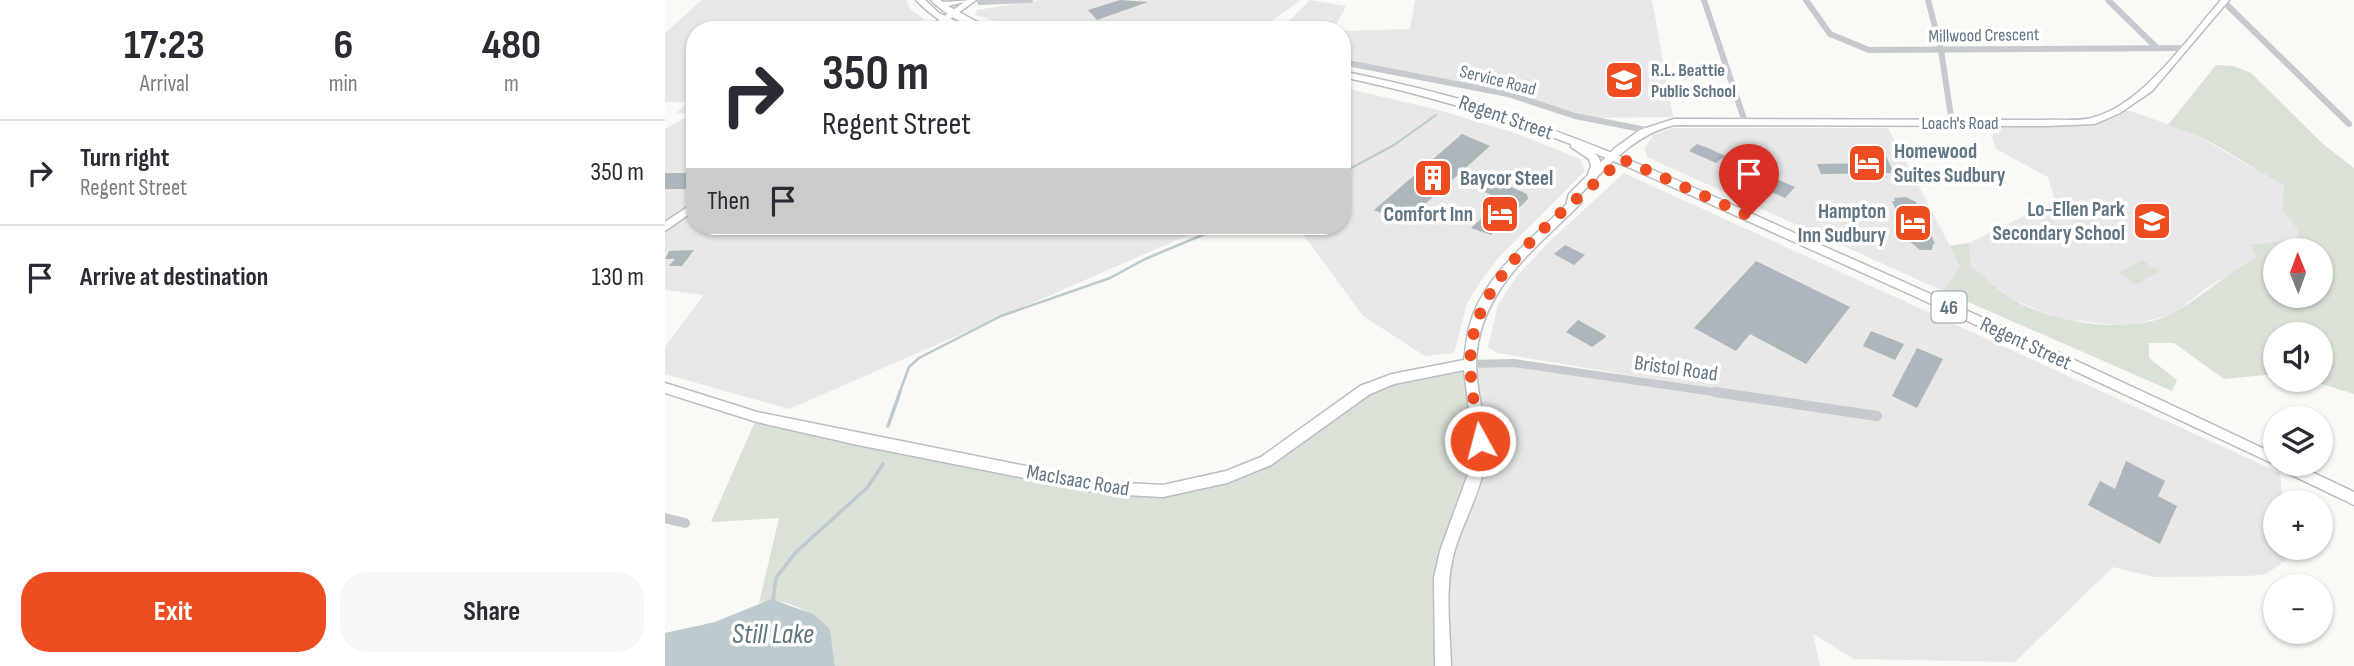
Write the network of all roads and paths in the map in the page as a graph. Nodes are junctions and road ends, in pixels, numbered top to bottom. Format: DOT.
graph roads {
  1 [pos="920,0"];
  2 [pos="1030,0"];
  3 [pos="1704,0"];
  4 [pos="1806,0"];
  5 [pos="1928,0"];
  6 [pos="2108,0"];
  7 [pos="976,1"];
  8 [pos="2225,2"];
  9 [pos="937,3"];
  10 [pos="952,18"];
  11 [pos="946,21"];
  12 [pos="950,21"];
  13 [pos="956,21"];
  14 [pos="961,21"];
  15 [pos="2156,47"];
  16 [pos="2185,48"];
  17 [pos="1941,50"];
  18 [pos="1351,64"];
  19 [pos="1351,76"];
  20 [pos="1745,122"];
  21 [pos="1952,123"];
  22 [pos="2349,124"];
  23 [pos="1646,130"];
  24 [pos="1563,136"];
  25 [pos="1618,157"];
  26 [pos="1592,177"];
  27 [pos="1571,204"];
  28 [pos="686,212"];
  29 [pos="665,227"];
  30 [pos="1470,364"];
  31 [pos="665,388"];
  32 [pos="1877,416"];
  33 [pos="2263,454"];
  34 [pos="2307,476"];
  35 [pos="2354,499"];
  36 [pos="665,518"];
  37 [pos="685,523"];
  38 [pos="1443,666"];
  1 -- 10 [label="main road"];
  2 -- 7 [label="street"];
  3 -- 20 [label="street"];
  4 -- 17 [label="street, Millwood Crescent"];
  5 -- 17 [label="street"];
  6 -- 15 [label="street"];
  7 -- 9 [label="street"];
  7 -- 10 [label="street"];
  8 -- 16 [label="street, Loach's Road"];
  8 -- 22 [label="street"];
  9 -- 10 [label="street"];
  10 -- 11 [label="main road"];
  10 -- 12 [label="street"];
  10 -- 13 [label="street"];
  10 -- 14 [label="street"];
  15 -- 16 [label="street, Millwood Crescent"];
  15 -- 17 [label="street, Millwood Crescent"];
  16 -- 21 [label="street, Loach's Road"];
  17 -- 21 [label="street"];
  18 -- 23 [label="street, Service Road"];
  19 -- 24 [label="street, Regent Street / 46"];
  20 -- 21 [label="street, Loach's Road"];
  20 -- 23 [label="street, Loach's Road"];
  23 -- 25 [label="street"];
  24 -- 25 [label="street, Regent Street / 46"];
  24 -- 26 [label="street"];
  25 -- 26 [label="main road"];
  25 -- 27 [label="street"];
  25 -- 33 [label="street, Regent Street / 46"];
  26 -- 27 [label="main road"];
  27 -- 30 [label="street"];
  28 -- 29 [label="street"];
  30 -- 31 [label="street, MacIsaac Road"];
  30 -- 32 [label="street, Bristol Road"];
  30 -- 38 [label="street"];
  34 -- 35 [label="street"];
  36 -- 37 [label="street"];
}
